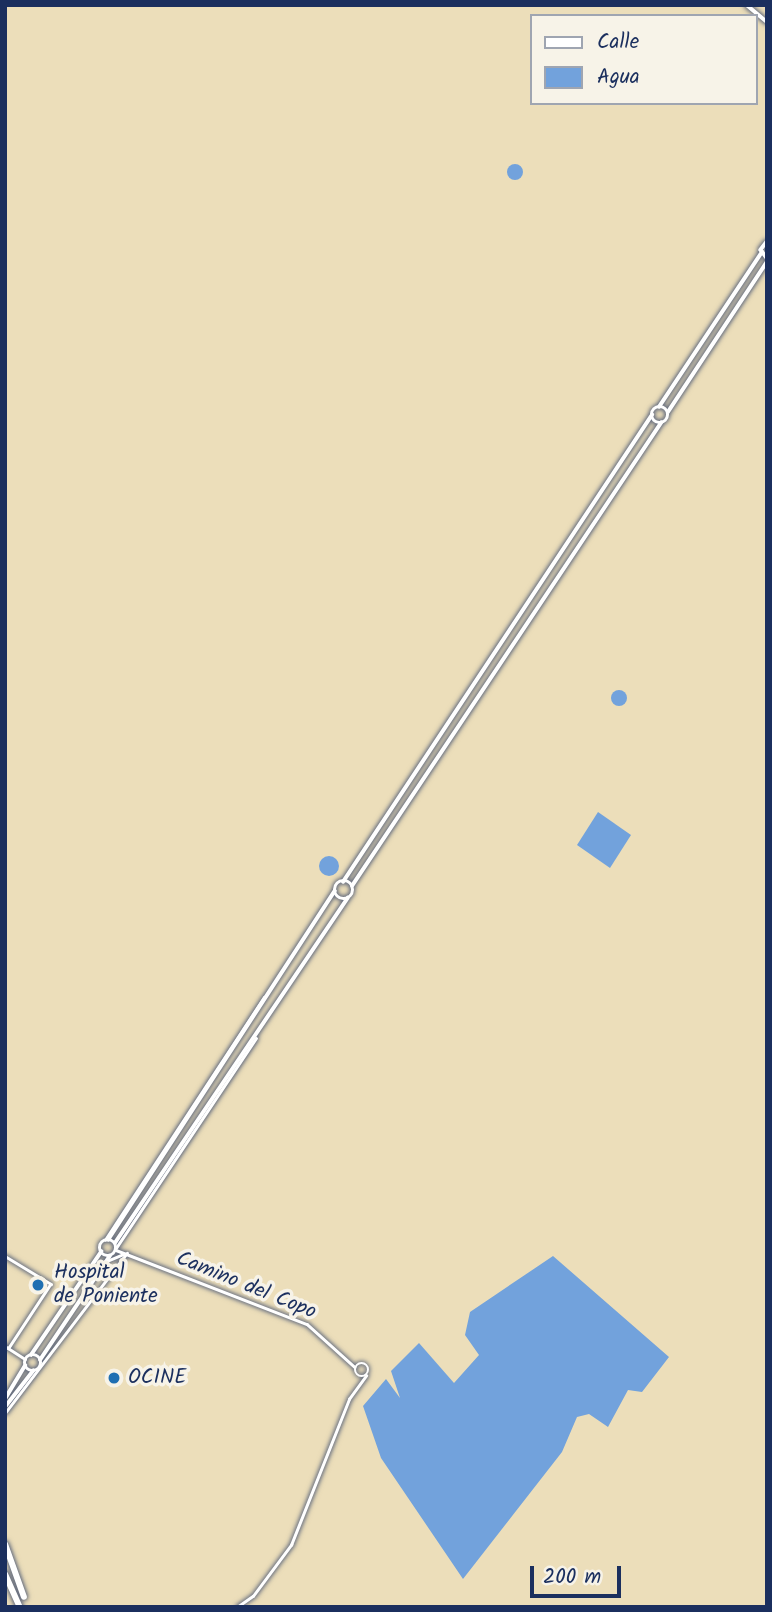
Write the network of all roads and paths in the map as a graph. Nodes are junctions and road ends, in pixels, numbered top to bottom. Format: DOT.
graph roads {
  1 [pos="767,242"];
  2 [pos="762,252"];
  3 [pos="767,260"];
  4 [pos="659,407"];
  5 [pos="668,412"];
  6 [pos="652,415"];
  7 [pos="661,423"];
  8 [pos="344,881"];
  9 [pos="352,887"];
  10 [pos="335,890"];
  11 [pos="349,897"];
  12 [pos="106,1240"];
  13 [pos="115,1251"];
  14 [pos="102,1252"];
  15 [pos="127,1253"];
  16 [pos="5,1256"];
  17 [pos="100,1264"];
  18 [pos="93,1276"];
  19 [pos="91,1298"];
  20 [pos="7,1347"];
  21 [pos="31,1355"];
  22 [pos="349,1358"];
  23 [pos="25,1359"];
  24 [pos="40,1360"];
  25 [pos="359,1363"];
  26 [pos="25,1366"];
  27 [pos="355,1367"];
  28 [pos="33,1371"];
  29 [pos="356,1374"];
  30 [pos="366,1376"];
  31 [pos="354,1390"];
  32 [pos="5,1399"];
  33 [pos="5,1407"];
  34 [pos="5,1413"];
  35 [pos="5,1544"];
  36 [pos="5,1556"];
  37 [pos="5,1574"];
  38 [pos="5,1587"];
  39 [pos="24,1597"];
  40 [pos="18,1607"];
  41 [pos="28,1607"];
  42 [pos="237,1607"];
  1 -- 2 [label="main road"];
  2 -- 3 [label="main road"];
  2 -- 4 [label="main road"];
  3 -- 5 [label="main road"];
  4 -- 5 [label="main road"];
  4 -- 6 [label="main road"];
  5 -- 7 [label="main road"];
  6 -- 7 [label="main road"];
  6 -- 8 [label="main road"];
  7 -- 9 [label="main road"];
  8 -- 9 [label="main road"];
  8 -- 10 [label="main road"];
  9 -- 11 [label="main road"];
  10 -- 11 [label="main road"];
  10 -- 12 [label="main road"];
  11 -- 13 [label="main road"];
  12 -- 13 [label="main road"];
  12 -- 14 [label="main road"];
  13 -- 14 [label="main road"];
  13 -- 15 [label="street, Camino del Copo"];
  13 -- 17 [label="main road"];
  13 -- 17 [label="street"];
  14 -- 21 [label="main road"];
  15 -- 19 [label="street"];
  15 -- 22 [label="street, Camino del Copo"];
  16 -- 20 [label="street"];
  17 -- 18 [label="main road"];
  18 -- 19 [label="street"];
  18 -- 24 [label="main road"];
  19 -- 34 [label="street"];
  20 -- 23 [label="street"];
  21 -- 23 [label="main road"];
  21 -- 24 [label="main road"];
  22 -- 25 [label="street"];
  22 -- 27 [label="street"];
  23 -- 26 [label="main road"];
  24 -- 28 [label="main road"];
  25 -- 27 [label="street"];
  25 -- 30 [label="street"];
  26 -- 28 [label="main road"];
  26 -- 32 [label="main road"];
  27 -- 29 [label="street"];
  28 -- 33 [label="main road"];
  29 -- 30 [label="street"];
  29 -- 31 [label="street"];
  30 -- 31 [label="street"];
  31 -- 42 [label="street"];
  35 -- 39 [label="highway"];
  36 -- 39 [label="highway"];
  37 -- 40 [label="highway"];
  38 -- 40 [label="highway"];
  39 -- 41 [label="highway"];
}
